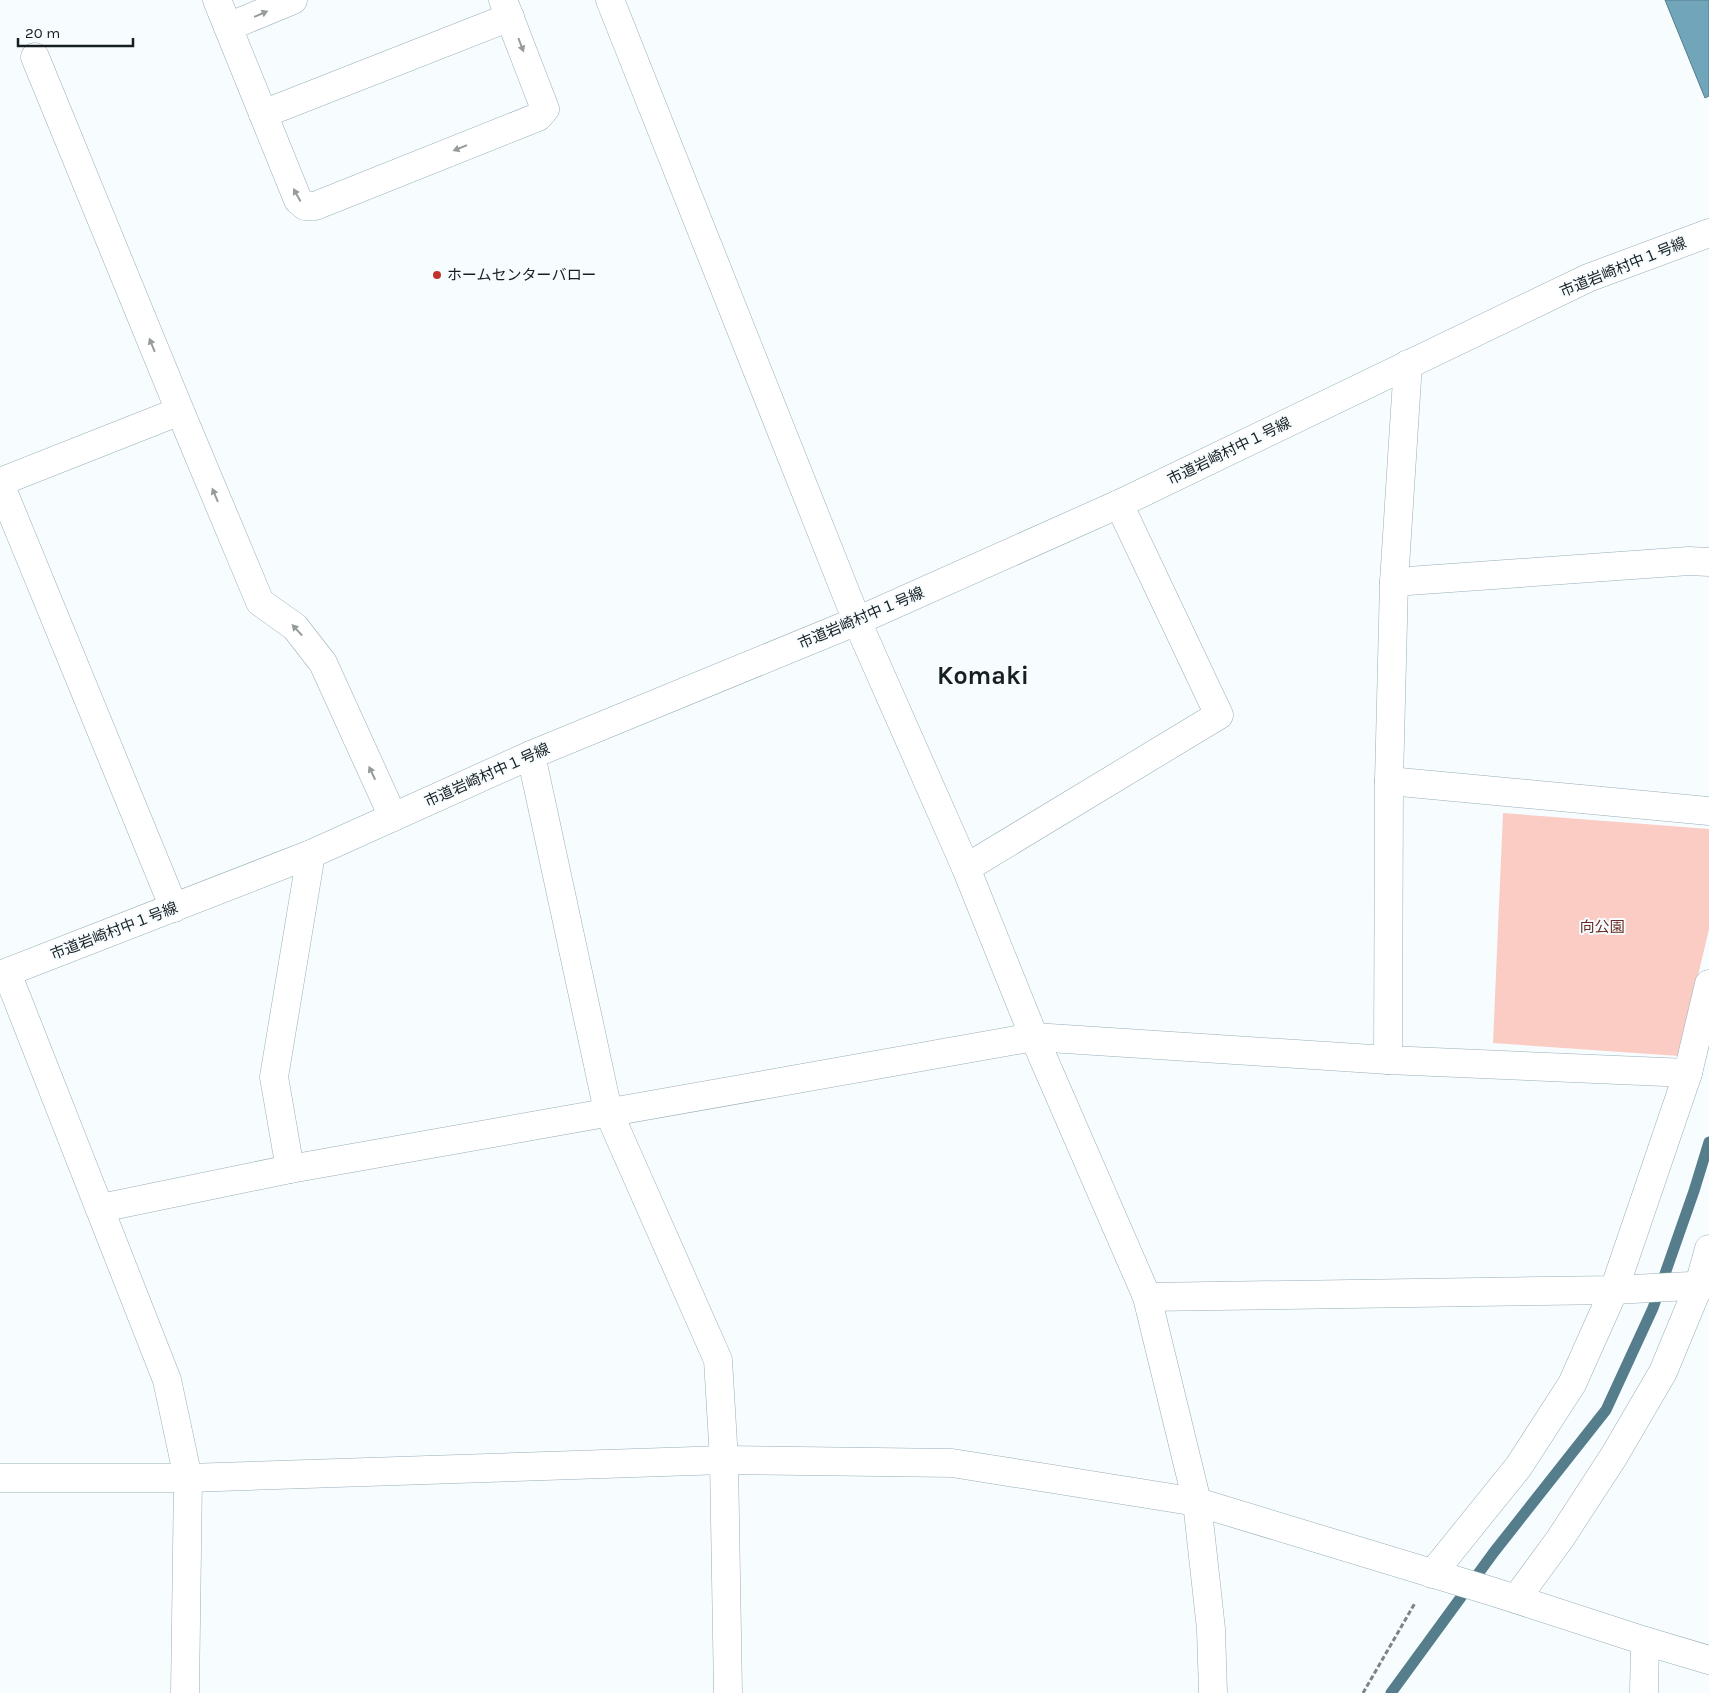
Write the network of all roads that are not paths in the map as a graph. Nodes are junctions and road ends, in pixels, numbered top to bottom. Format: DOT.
graph roads {
  1 [pos="217,0"];
  2 [pos="294,0"];
  3 [pos="610,0"];
  4 [pos="507,8"];
  5 [pos="228,27"];
  6 [pos="35,57"];
  7 [pos="263,114"];
  8 [pos="1709,233"];
  9 [pos="1408,364"];
  10 [pos="180,412"];
  11 [pos="0,483"];
  12 [pos="1119,504"];
  13 [pos="1709,562"];
  14 [pos="1394,582"];
  15 [pos="857,621"];
  16 [pos="531,755"];
  17 [pos="1389,781"];
  18 [pos="1709,811"];
  19 [pos="393,817"];
  20 [pos="311,854"];
  21 [pos="966,868"];
  22 [pos="174,908"];
  23 [pos="3,974"];
  24 [pos="1709,984"];
  25 [pos="1034,1037"];
  26 [pos="1388,1060"];
  27 [pos="1688,1073"];
  28 [pos="608,1112"];
  29 [pos="290,1170"];
  30 [pos="101,1208"];
  31 [pos="1709,1249"];
  32 [pos="1698,1285"];
  33 [pos="1624,1289"];
  34 [pos="1147,1297"];
  35 [pos="724,1460"];
  36 [pos="0,1478"];
  37 [pos="188,1478"];
  38 [pos="1197,1502"];
  39 [pos="1442,1577"];
  40 [pos="1505,1595"];
  41 [pos="1645,1641"];
  42 [pos="1709,1660"];
  43 [pos="185,1693"];
  44 [pos="728,1693"];
  45 [pos="1213,1693"];
  46 [pos="1644,1693"];
  1 -- 5 [label="street"];
  5 -- 2 [label="street, one-way"];
  3 -- 15 [label="street"];
  4 -- 7 [label="street"];
  4 -- 7 [label="street, one-way"];
  5 -- 7 [label="street"];
  10 -- 6 [label="street, one-way"];
  8 -- 9 [label="street, 市道岩崎村中１号線"];
  9 -- 12 [label="street, 市道岩崎村中１号線"];
  9 -- 14 [label="street"];
  10 -- 11 [label="street"];
  19 -- 10 [label="street, one-way"];
  11 -- 22 [label="street"];
  12 -- 15 [label="street, 市道岩崎村中１号線"];
  12 -- 21 [label="street"];
  13 -- 14 [label="street"];
  14 -- 17 [label="street"];
  15 -- 16 [label="street, 市道岩崎村中１号線"];
  15 -- 21 [label="street"];
  16 -- 19 [label="street, 市道岩崎村中１号線"];
  16 -- 28 [label="street"];
  17 -- 18 [label="street"];
  17 -- 26 [label="street"];
  19 -- 20 [label="street, 市道岩崎村中１号線"];
  20 -- 22 [label="street, 市道岩崎村中１号線"];
  20 -- 29 [label="street"];
  21 -- 25 [label="street"];
  22 -- 23 [label="street, 市道岩崎村中１号線"];
  23 -- 30 [label="street"];
  24 -- 27 [label="street"];
  25 -- 26 [label="street"];
  25 -- 28 [label="street"];
  25 -- 34 [label="street"];
  26 -- 27 [label="street"];
  27 -- 33 [label="street"];
  28 -- 29 [label="street"];
  28 -- 35 [label="street"];
  29 -- 30 [label="street"];
  30 -- 37 [label="street"];
  31 -- 32 [label="street"];
  32 -- 33 [label="street"];
  32 -- 40 [label="street"];
  33 -- 34 [label="street"];
  33 -- 39 [label="street"];
  34 -- 38 [label="street"];
  35 -- 37 [label="street"];
  35 -- 38 [label="street"];
  35 -- 44 [label="street"];
  36 -- 37 [label="street"];
  37 -- 43 [label="street"];
  38 -- 39 [label="street"];
  38 -- 45 [label="street"];
  39 -- 40 [label="street"];
  40 -- 41 [label="street"];
  41 -- 42 [label="street"];
  41 -- 46 [label="street"];
}
